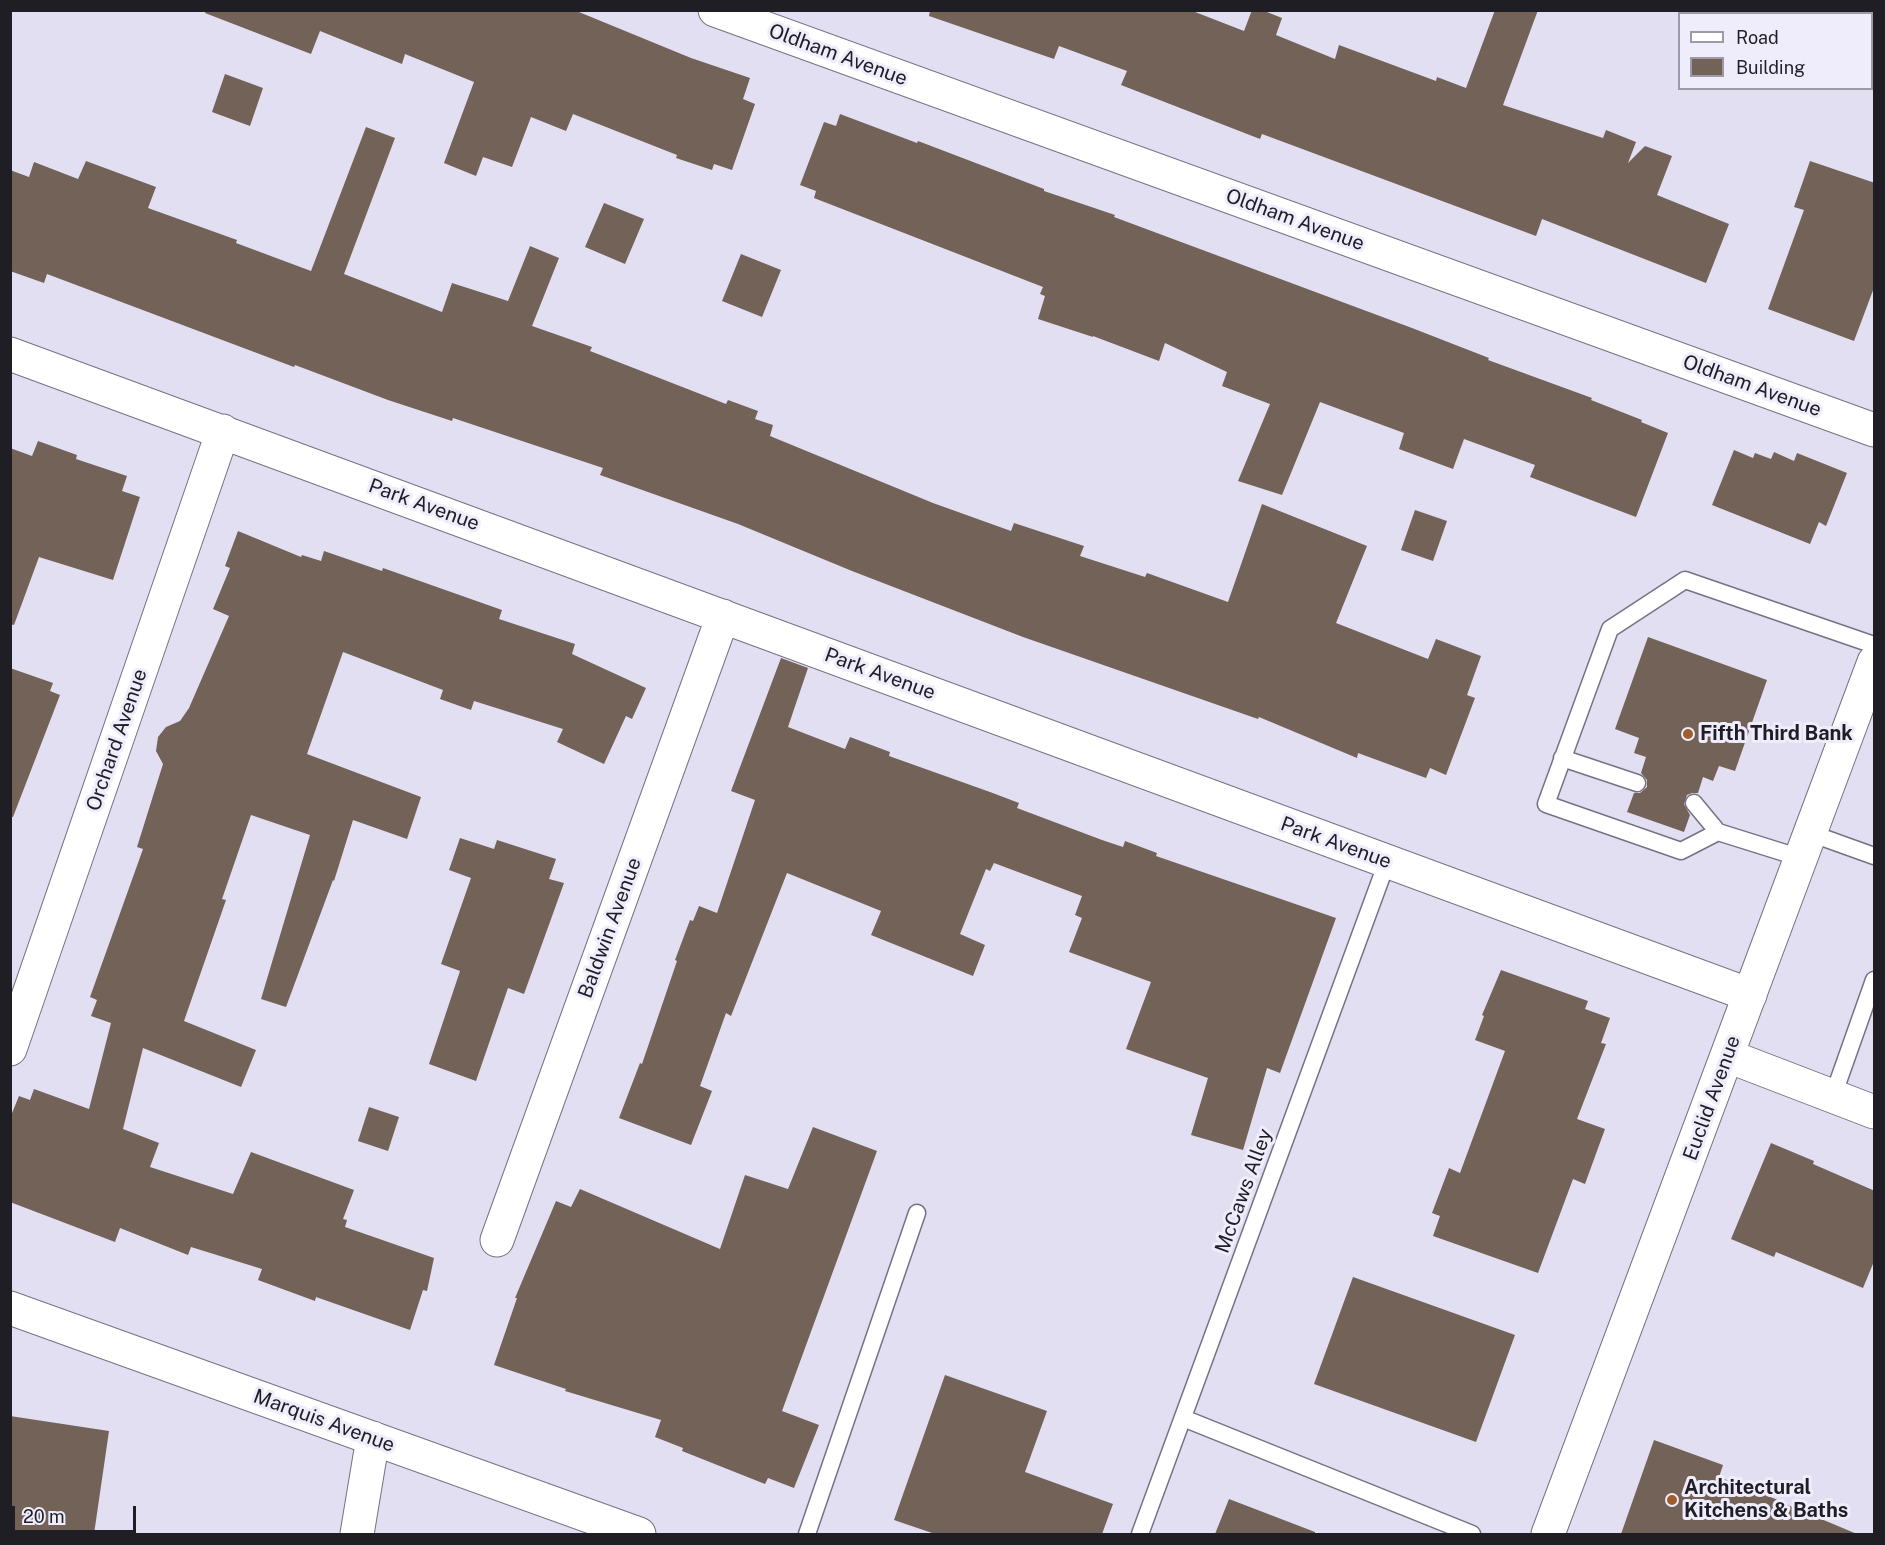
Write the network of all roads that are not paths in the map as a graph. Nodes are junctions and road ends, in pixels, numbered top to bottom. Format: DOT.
graph roads {
  1 [pos="715,10"];
  2 [pos="10,354"];
  3 [pos="1875,430"];
  4 [pos="223,431"];
  5 [pos="723,616"];
  6 [pos="1875,645"];
  7 [pos="1875,662"];
  8 [pos="1562,758"];
  9 [pos="1637,783"];
  10 [pos="1694,803"];
  11 [pos="1718,832"];
  12 [pos="1806,846"];
  13 [pos="1875,856"];
  14 [pos="1388,862"];
  15 [pos="1875,980"];
  16 [pos="1750,995"];
  17 [pos="12,1046"];
  18 [pos="1728,1056"];
  19 [pos="1833,1096"];
  20 [pos="1875,1112"];
  21 [pos="917,1213"];
  22 [pos="497,1240"];
  23 [pos="10,1308"];
  24 [pos="1183,1418"];
  25 [pos="373,1438"];
  26 [pos="357,1534"];
  27 [pos="639,1534"];
  28 [pos="807,1534"];
  29 [pos="1140,1534"];
  30 [pos="1472,1534"];
  31 [pos="1548,1534"];
  1 -- 3 [label="street, Oldham Avenue"];
  2 -- 4 [label="street, Park Avenue"];
  4 -- 5 [label="street, Park Avenue"];
  4 -- 17 [label="street, Orchard Avenue"];
  5 -- 14 [label="street, Park Avenue"];
  5 -- 22 [label="street, Baldwin Avenue"];
  6 -- 8 [label="lane"];
  7 -- 12 [label="street, Euclid Avenue"];
  8 -- 9 [label="lane"];
  8 -- 11 [label="lane"];
  10 -- 11 [label="lane"];
  11 -- 12 [label="lane"];
  12 -- 13 [label="lane"];
  12 -- 16 [label="street, Euclid Avenue"];
  14 -- 16 [label="street, Park Avenue"];
  14 -- 24 [label="lane, McCaws Alley"];
  15 -- 19 [label="lane"];
  16 -- 18 [label="street, Euclid Avenue"];
  18 -- 19 [label="street"];
  18 -- 31 [label="street, Euclid Avenue"];
  19 -- 20 [label="street"];
  21 -- 28 [label="lane"];
  23 -- 25 [label="street, Marquis Avenue"];
  24 -- 29 [label="lane, McCaws Alley"];
  24 -- 30 [label="lane"];
  25 -- 26 [label="street"];
  25 -- 27 [label="street, Marquis Avenue"];
}
